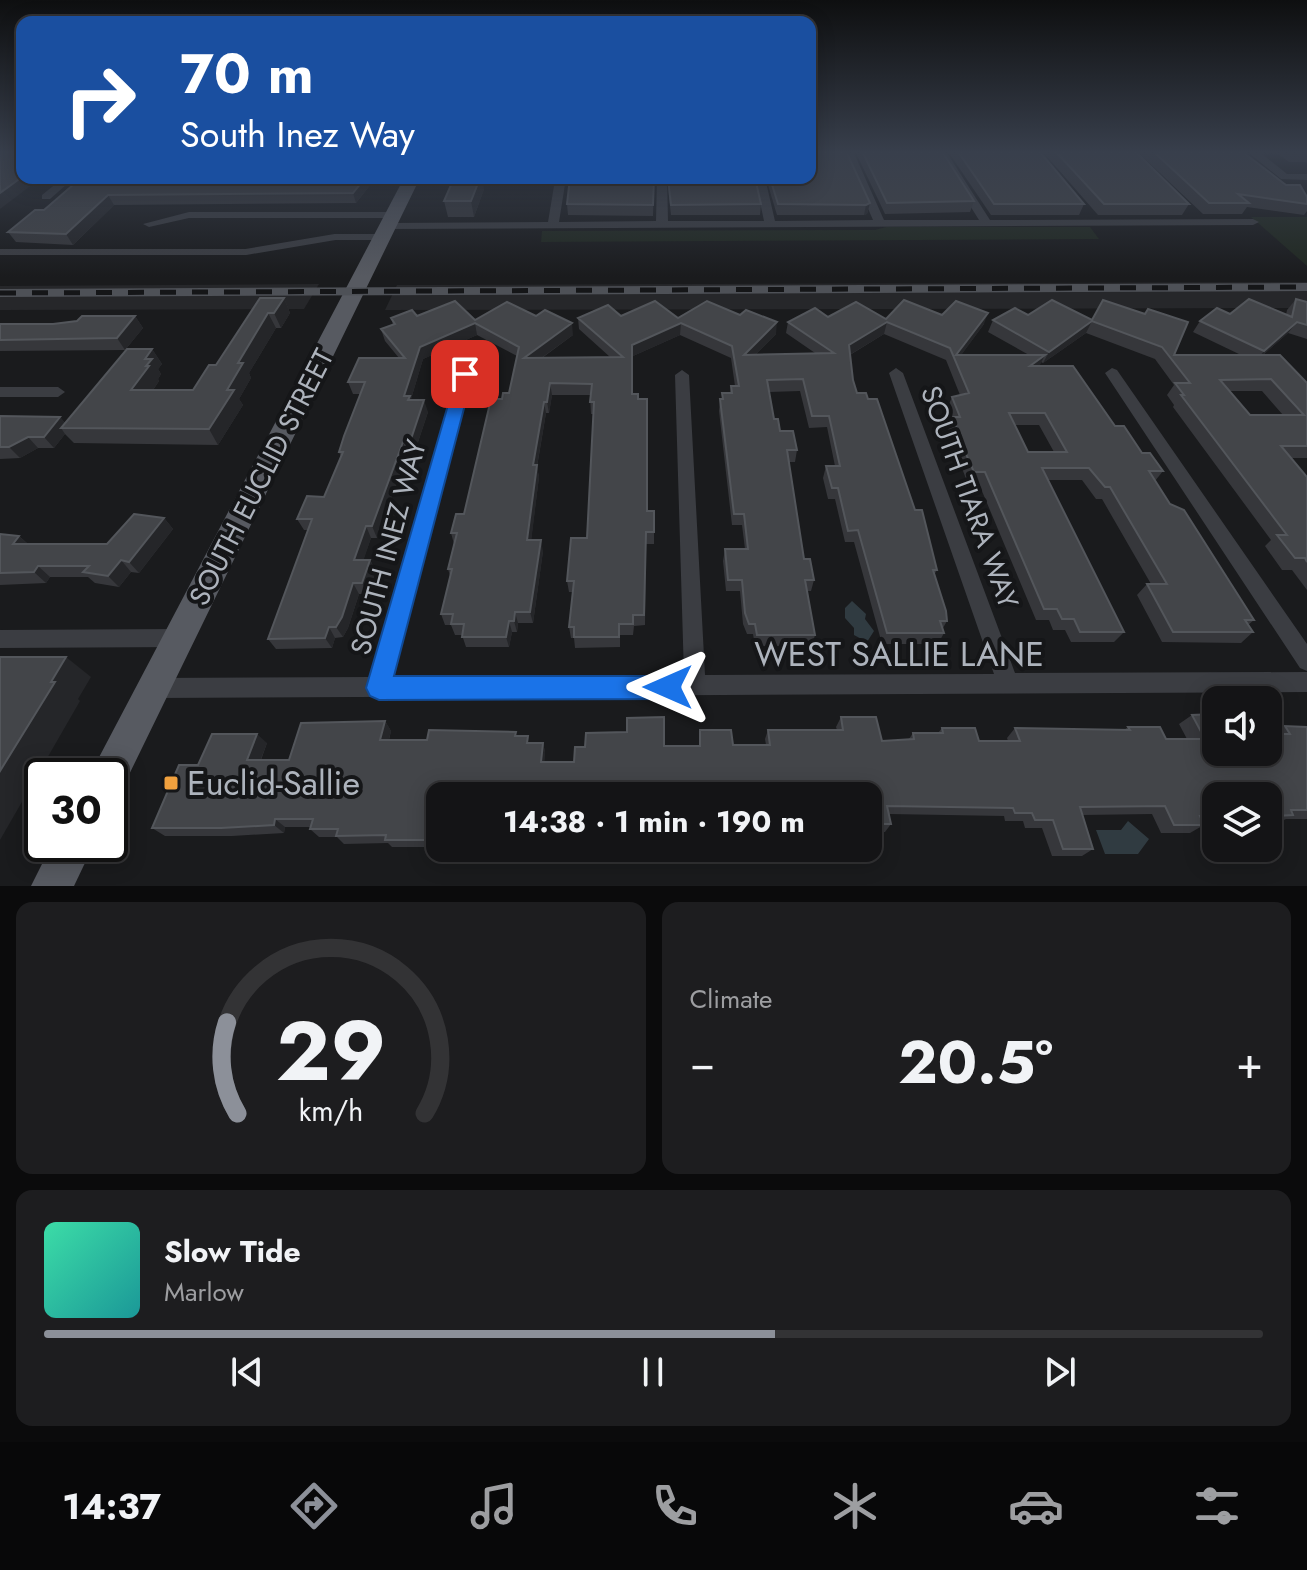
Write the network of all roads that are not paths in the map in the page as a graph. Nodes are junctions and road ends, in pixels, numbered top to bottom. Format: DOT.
graph roads {
  1 [pos="49,194"];
  2 [pos="404,194"];
  3 [pos="558,194"];
  4 [pos="662,194"];
  5 [pos="764,194"];
  6 [pos="867,194"];
  7 [pos="968,194"];
  8 [pos="46,197"];
  9 [pos="879,222"];
  10 [pos="986,222"];
  11 [pos="1253,222"];
  12 [pos="553,223"];
  13 [pos="662,223"];
  14 [pos="770,223"];
  15 [pos="149,224"];
  16 [pos="388,226"];
  17 [pos="0,252"];
  18 [pos="896,373"];
  19 [pos="1112,373"];
  20 [pos="465,374"];
  21 [pos="682,375"];
  22 [pos="0,392"];
  23 [pos="58,392"];
  24 [pos="180,638"];
  25 [pos="0,639"];
  26 [pos="1307,661"];
  27 [pos="1307,682"];
  28 [pos="1009,685"];
  29 [pos="695,687"];
  30 [pos="155,688"];
  31 [pos="379,688"];
  32 [pos="118,758"];
  33 [pos="65,862"];
  34 [pos="52,886"];
  1 -- 8 [label="street"];
  2 -- 16 [label="main road, SOUTH EUCLID STREET"];
  3 -- 12 [label="street"];
  4 -- 13 [label="street"];
  5 -- 14 [label="street"];
  6 -- 9 [label="street"];
  7 -- 10 [label="street"];
  9 -- 10 [label="street"];
  9 -- 14 [label="street"];
  10 -- 11 [label="street"];
  12 -- 13 [label="street"];
  12 -- 16 [label="street"];
  13 -- 14 [label="street"];
  15 -- 16 [label="street"];
  16 -- 17 [label="lane"];
  16 -- 24 [label="main road, SOUTH EUCLID STREET"];
  18 -- 28 [label="street, SOUTH TIARA WAY"];
  19 -- 26 [label="street"];
  20 -- 31 [label="street, SOUTH INEZ WAY"];
  21 -- 29 [label="street"];
  22 -- 23 [label="street"];
  24 -- 25 [label="street"];
  24 -- 30 [label="main road, SOUTH EUCLID STREET"];
  27 -- 28 [label="street, WEST SALLIE LANE"];
  28 -- 29 [label="street, WEST SALLIE LANE"];
  29 -- 31 [label="street, WEST SALLIE LANE"];
  30 -- 31 [label="street, WEST SALLIE LANE"];
  30 -- 32 [label="main road, SOUTH EUCLID STREET"];
  33 -- 34 [label="main road"];
}
